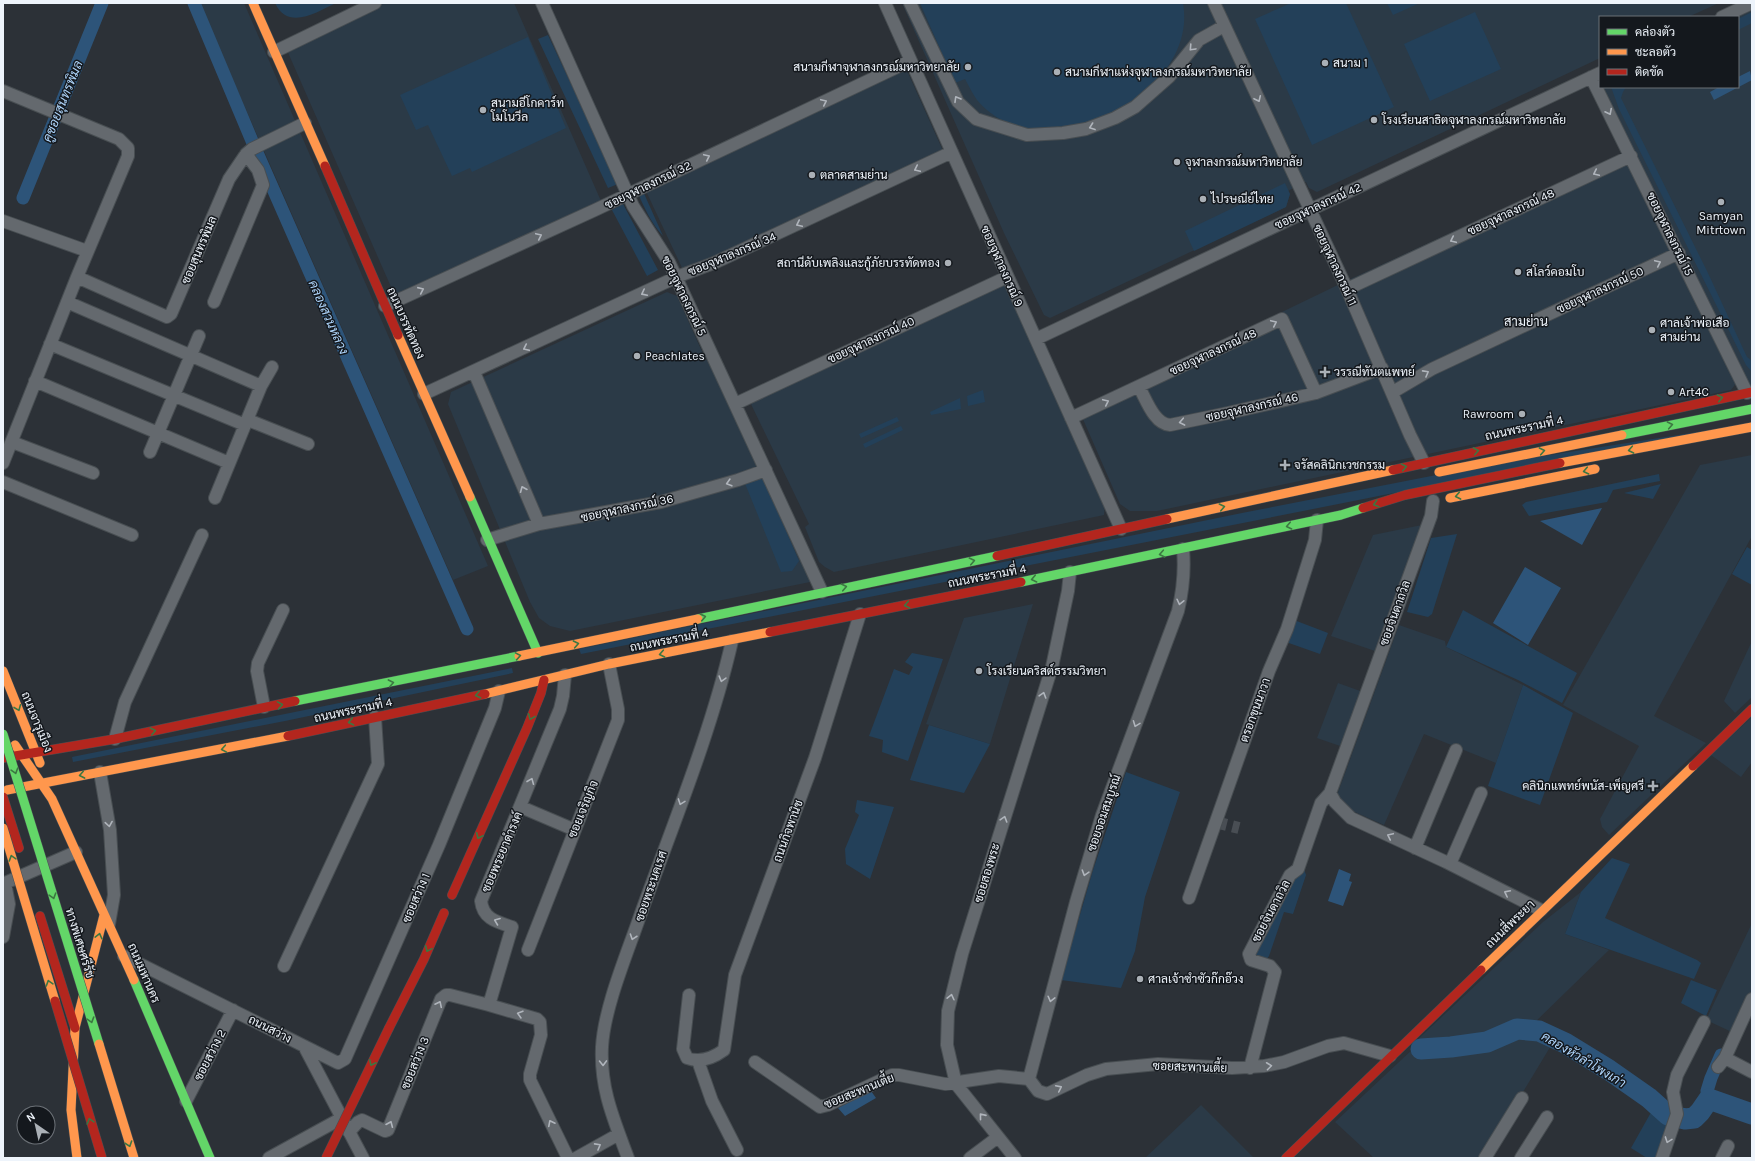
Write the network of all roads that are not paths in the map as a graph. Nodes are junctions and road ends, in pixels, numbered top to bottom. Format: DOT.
graph roads {
  1 [pos="253,3"];
  2 [pos="374,3"];
  3 [pos="542,3"];
  4 [pos="885,3"];
  5 [pos="910,3"];
  6 [pos="1214,3"];
  7 [pos="1752,3"];
  8 [pos="1724,16"];
  9 [pos="1224,26"];
  10 [pos="274,52"];
  11 [pos="910,61"];
  12 [pos="1596,75"];
  13 [pos="1602,88"];
  14 [pos="3,91"];
  15 [pos="305,123"];
  16 [pos="249,151"];
  17 [pos="952,152"];
  18 [pos="1631,156"];
  19 [pos="628,194"];
  20 [pos="1310,210"];
  21 [pos="3,221"];
  22 [pos="87,251"];
  23 [pos="1679,253"];
  24 [pos="1007,276"];
  25 [pos="77,277"];
  26 [pos="676,278"];
  27 [pos="1347,289"];
  28 [pos="67,302"];
  29 [pos="214,302"];
  30 [pos="385,306"];
  31 [pos="199,336"];
  32 [pos="1036,339"];
  33 [pos="50,344"];
  34 [pos="191,357"];
  35 [pos="272,367"];
  36 [pos="1382,368"];
  37 [pos="474,372"];
  38 [pos="35,381"];
  39 [pos="261,386"];
  40 [pos="1139,387"];
  41 [pos="1393,392"];
  42 [pos="1750,392"];
  43 [pos="1316,393"];
  44 [pos="424,394"];
  45 [pos="174,395"];
  46 [pos="735,404"];
  47 [pos="1752,409"];
  48 [pos="1071,418"];
  49 [pos="246,422"];
  50 [pos="1752,427"];
  51 [pos="158,434"];
  52 [pos="1752,436"];
  53 [pos="12,442"];
  54 [pos="308,444"];
  55 [pos="1714,444"];
  56 [pos="150,452"];
  57 [pos="3,463"];
  58 [pos="229,463"];
  59 [pos="1608,466"];
  60 [pos="1425,469"];
  61 [pos="766,470"];
  62 [pos="93,473"];
  63 [pos="1393,480"];
  64 [pos="3,482"];
  65 [pos="1301,489"];
  66 [pos="215,498"];
  67 [pos="1430,502"];
  68 [pos="1389,510"];
  69 [pos="1340,515"];
  70 [pos="1317,520"];
  71 [pos="539,524"];
  72 [pos="1121,529"];
  73 [pos="132,535"];
  74 [pos="202,535"];
  75 [pos="487,540"];
  76 [pos="1183,549"];
  77 [pos="1070,572"];
  78 [pos="822,592"];
  79 [pos="283,610"];
  80 [pos="860,614"];
  81 [pos="732,641"];
  82 [pos="539,656"];
  83 [pos="609,664"];
  84 [pos="3,672"];
  85 [pos="565,675"];
  86 [pos="543,677"];
  87 [pos="499,691"];
  88 [pos="264,708"];
  89 [pos="1752,709"];
  90 [pos="375,717"];
  91 [pos="3,727"];
  92 [pos="3,734"];
  93 [pos="115,739"];
  94 [pos="1456,750"];
  95 [pos="36,752"];
  96 [pos="22,755"];
  97 [pos="3,758"];
  98 [pos="100,772"];
  99 [pos="44,783"];
  100 [pos="3,790"];
  101 [pos="1330,793"];
  102 [pos="1481,793"];
  103 [pos="3,797"];
  104 [pos="521,807"];
  105 [pos="3,828"];
  106 [pos="575,830"];
  107 [pos="1415,848"];
  108 [pos="76,852"];
  109 [pos="1450,864"];
  110 [pos="28,877"];
  111 [pos="452,895"];
  112 [pos="1189,898"];
  113 [pos="38,910"];
  114 [pos="1541,910"];
  115 [pos="444,913"];
  116 [pos="107,920"];
  117 [pos="3,937"];
  118 [pos="528,950"];
  119 [pos="124,956"];
  120 [pos="284,966"];
  121 [pos="689,995"];
  122 [pos="1751,1003"];
  123 [pos="489,1006"];
  124 [pos="233,1010"];
  125 [pos="1704,1022"];
  126 [pos="75,1028"];
  127 [pos="304,1046"];
  128 [pos="1390,1056"];
  129 [pos="698,1061"];
  130 [pos="755,1062"];
  131 [pos="1250,1068"];
  132 [pos="1752,1072"];
  133 [pos="1028,1079"];
  134 [pos="956,1084"];
  135 [pos="1522,1098"];
  136 [pos="186,1101"];
  137 [pos="1548,1117"];
  138 [pos="342,1118"];
  139 [pos="350,1132"];
  140 [pos="619,1134"];
  141 [pos="998,1137"];
  142 [pos="1728,1146"];
  143 [pos="737,1150"];
  144 [pos="1490,1156"];
  145 [pos="77,1158"];
  146 [pos="102,1158"];
  147 [pos="134,1158"];
  148 [pos="210,1158"];
  149 [pos="269,1158"];
  150 [pos="326,1158"];
  151 [pos="363,1158"];
  152 [pos="568,1158"];
  153 [pos="576,1158"];
  154 [pos="628,1158"];
  155 [pos="970,1158"];
  156 [pos="1015,1158"];
  157 [pos="1286,1158"];
  158 [pos="1521,1158"];
  159 [pos="1662,1158"];
  160 [pos="1722,1158"];
  1 -- 10 [label="main road, ถนนบรรทัดทอง"];
  2 -- 10 [label="street"];
  3 -- 19 [label="street, ซอยจุฬาลงกรณ์ 5"];
  4 -- 11 [label="street, ซอยจุฬาลงกรณ์ 9"];
  9 -- 5 [label="street, one-way"];
  6 -- 9 [label="street, ซอยจุฬาลงกรณ์ 11"];
  7 -- 8 [label="street"];
  9 -- 20 [label="street, ซอยจุฬาลงกรณ์ 11, one-way"];
  10 -- 15 [label="main road, ถนนบรรทัดทอง"];
  11 -- 17 [label="street, ซอยจุฬาลงกรณ์ 9"];
  19 -- 11 [label="street, ซอยจุฬาลงกรณ์ 32, one-way"];
  12 -- 20 [label="street, ซอยจุฬาลงกรณ์ 42"];
  13 -- 18 [label="street, ซอยจุฬาลงกรณ์ 15, one-way"];
  14 -- 22 [label="street"];
  15 -- 16 [label="street, ซอยสุนทรพิมล"];
  15 -- 30 [label="main road, ถนนบรรทัดทอง"];
  16 -- 25 [label="street, ซอยสุนทรพิมล"];
  16 -- 29 [label="street"];
  17 -- 24 [label="street, ซอยจุฬาลงกรณ์ 9"];
  17 -- 26 [label="street, ซอยจุฬาลงกรณ์ 34, one-way"];
  18 -- 23 [label="street, ซอยจุฬาลงกรณ์ 15"];
  18 -- 27 [label="street, ซอยจุฬาลงกรณ์ 48, one-way"];
  19 -- 26 [label="street, ซอยจุฬาลงกรณ์ 5"];
  30 -- 19 [label="street, ซอยจุฬาลงกรณ์ 32, one-way"];
  20 -- 27 [label="street, ซอยจุฬาลงกรณ์ 11"];
  20 -- 32 [label="street, ซอยจุฬาลงกรณ์ 42"];
  21 -- 22 [label="street"];
  22 -- 25 [label="street"];
  41 -- 23 [label="street, ซอยจุฬาลงกรณ์ 50, one-way"];
  23 -- 42 [label="street, ซอยจุฬาลงกรณ์ 15"];
  24 -- 32 [label="street, ซอยจุฬาลงกรณ์ 9"];
  24 -- 46 [label="street, ซอยจุฬาลงกรณ์ 40"];
  25 -- 28 [label="street"];
  26 -- 37 [label="street, ซอยจุฬาลงกรณ์ 34, one-way"];
  26 -- 46 [label="street, ซอยจุฬาลงกรณ์ 5"];
  27 -- 36 [label="street, ซอยจุฬาลงกรณ์ 11"];
  28 -- 33 [label="street"];
  28 -- 34 [label="street"];
  30 -- 44 [label="main road, ถนนบรรทัดทอง"];
  31 -- 34 [label="street"];
  32 -- 48 [label="street, ซอยจุฬาลงกรณ์ 9"];
  33 -- 38 [label="street"];
  33 -- 45 [label="street"];
  34 -- 39 [label="street"];
  34 -- 45 [label="street"];
  35 -- 39 [label="street"];
  36 -- 41 [label="street, ซอยจุฬาลงกรณ์ 11"];
  36 -- 43 [label="street, ซอยจุฬาลงกรณ์ 46"];
  37 -- 44 [label="street, ซอยจุฬาลงกรณ์ 34"];
  71 -- 37 [label="street, one-way"];
  38 -- 51 [label="street"];
  38 -- 53 [label="street"];
  39 -- 49 [label="street"];
  43 -- 40 [label="street, ซอยจุฬาลงกรณ์ 46, one-way"];
  40 -- 43 [label="street, ซอยจุฬาลงกรณ์ 48, one-way"];
  48 -- 40 [label="street, ซอยจุฬาลงกรณ์ 48, one-way"];
  41 -- 60 [label="street, ซอยจุฬาลงกรณ์ 11"];
  60 -- 42 [label="main road, ถนนพระรามที่ 4, one-way"];
  44 -- 75 [label="main road, ถนนบรรทัดทอง"];
  45 -- 49 [label="street"];
  45 -- 51 [label="street"];
  46 -- 61 [label="street, ซอยจุฬาลงกรณ์ 5"];
  60 -- 47 [label="main road, ถนนพระรามที่ 4, one-way"];
  48 -- 72 [label="street, ซอยจุฬาลงกรณ์ 9"];
  49 -- 54 [label="street"];
  49 -- 58 [label="street"];
  50 -- 69 [label="main road, ถนนพระรามที่ 4, one-way"];
  51 -- 56 [label="street"];
  51 -- 58 [label="street"];
  52 -- 55 [label="main road"];
  53 -- 57 [label="street"];
  53 -- 62 [label="street"];
  58 -- 66 [label="street"];
  59 -- 67 [label="main road, one-way"];
  65 -- 60 [label="main road, ถนนพระรามที่ 4, one-way"];
  61 -- 71 [label="street, ซอยจุฬาลงกรณ์ 36, one-way"];
  61 -- 78 [label="street, ซอยจุฬาลงกรณ์ 5"];
  63 -- 65 [label="main road, ถนนพระรามที่ 4"];
  64 -- 73 [label="street"];
  72 -- 65 [label="main road, ถนนพระรามที่ 4, one-way"];
  67 -- 101 [label="street, ซอยจินดาถวิล"];
  68 -- 69 [label="main road, ถนนพระรามที่ 4"];
  69 -- 70 [label="main road, ถนนพระรามที่ 4"];
  70 -- 76 [label="main road, ถนนพระรามที่ 4, one-way"];
  70 -- 112 [label="street, ตรอกขุนนาวา"];
  71 -- 75 [label="street, ซอยจุฬาลงกรณ์ 36"];
  78 -- 72 [label="main road, ถนนพระรามที่ 4, one-way"];
  74 -- 93 [label="street"];
  75 -- 82 [label="main road, ถนนบรรทัดทอง"];
  76 -- 77 [label="main road, ถนนพระรามที่ 4, one-way"];
  76 -- 133 [label="street, ซอยจอมสมบูรณ์, one-way"];
  77 -- 80 [label="main road, ถนนพระรามที่ 4, one-way"];
  134 -- 77 [label="street, ซอยสองพระ, one-way"];
  82 -- 78 [label="main road, ถนนพระรามที่ 4, one-way"];
  79 -- 88 [label="street"];
  80 -- 81 [label="main road, ถนนพระรามที่ 4"];
  80 -- 129 [label="street, ถนนกิจพานิช"];
  81 -- 83 [label="main road, ถนนพระรามที่ 4, one-way"];
  81 -- 140 [label="street, ซอยพระนคเรศ, one-way"];
  88 -- 82 [label="main road, ถนนพระรามที่ 4, one-way"];
  83 -- 85 [label="main road, ถนนพระรามที่ 4"];
  83 -- 106 [label="street, ซอยเจริญกิจ"];
  84 -- 95 [label="main road, ถนนจารุเมือง, one-way"];
  85 -- 86 [label="main road, ถนนพระรามที่ 4"];
  104 -- 85 [label="street, ซอยพระยาดำรงค์, one-way"];
  86 -- 87 [label="main road, ถนนพระรามที่ 4"];
  86 -- 111 [label="main road, one-way"];
  87 -- 90 [label="main road, ถนนพระรามที่ 4, one-way"];
  87 -- 127 [label="street, ซอยสว่าง 1"];
  93 -- 88 [label="main road, ถนนพระรามที่ 4, one-way"];
  89 -- 114 [label="main road, ถนนสี่พระยา"];
  90 -- 98 [label="main road, ถนนพระรามที่ 4, one-way"];
  90 -- 120 [label="street"];
  91 -- 96 [label="main road, ถนนจารุเมือง"];
  92 -- 147 [label="main road, ทางพิเศษศรีรัช, one-way, bridge"];
  93 -- 95 [label="main road, ถนนพระรามที่ 4"];
  94 -- 107 [label="street"];
  95 -- 96 [label="main road, ถนนพระรามที่ 4"];
  95 -- 99 [label="main road, ถนนจารุเมือง"];
  96 -- 97 [label="main road, ถนนพระรามที่ 4"];
  96 -- 99 [label="main road, ถนนจารุเมือง"];
  98 -- 99 [label="main road, ถนนพระรามที่ 4, one-way"];
  98 -- 116 [label="street, one-way"];
  99 -- 100 [label="main road, ถนนพระรามที่ 4"];
  99 -- 108 [label="main road, ถนนมหานคร"];
  107 -- 101 [label="street, one-way"];
  101 -- 131 [label="street, ซอยจินดาถวิล"];
  102 -- 109 [label="street"];
  103 -- 110 [label="main road"];
  104 -- 106 [label="street"];
  123 -- 104 [label="street, ซอยพระยาดำรงค์, one-way"];
  146 -- 105 [label="main road, one-way, bridge"];
  106 -- 118 [label="street, ซอยเจริญกิจ"];
  107 -- 109 [label="street"];
  108 -- 110 [label="street"];
  108 -- 116 [label="main road, ถนนมหานคร"];
  114 -- 109 [label="street, one-way"];
  110 -- 117 [label="street"];
  113 -- 126 [label="main road"];
  114 -- 128 [label="main road, ถนนสี่พระยา"];
  115 -- 150 [label="main road, one-way, bridge"];
  116 -- 119 [label="main road, ถนนมหานคร"];
  126 -- 116 [label="main road, one-way"];
  119 -- 124 [label="street, ถนนสว่าง"];
  119 -- 136 [label="main road, ถนนมหานคร"];
  121 -- 129 [label="street"];
  122 -- 132 [label="street"];
  139 -- 123 [label="street, ซอยสว่าง 3, one-way"];
  152 -- 123 [label="street, one-way"];
  124 -- 127 [label="street, ถนนสว่าง"];
  124 -- 136 [label="street, ซอยสว่าง 2"];
  125 -- 159 [label="street, one-way"];
  126 -- 145 [label="main road"];
  127 -- 138 [label="street, ถนนสว่าง"];
  131 -- 128 [label="street, ซอยสะพานเตี้ย, one-way"];
  128 -- 157 [label="main road, ถนนสี่พระยา"];
  129 -- 143 [label="street"];
  130 -- 134 [label="street, ซอยสะพานเตี้ย"];
  133 -- 131 [label="street, ซอยสะพานเตี้ย, one-way"];
  133 -- 134 [label="street, ซอยสะพานเตี้ย"];
  141 -- 134 [label="street, ซอยสองพระ, one-way"];
  135 -- 144 [label="street"];
  136 -- 148 [label="main road, ถนนมหานคร"];
  137 -- 158 [label="street"];
  138 -- 139 [label="street, ถนนสว่าง"];
  138 -- 149 [label="street"];
  139 -- 151 [label="street, ถนนสว่าง"];
  153 -- 140 [label="street, one-way"];
  140 -- 154 [label="street, ซอยพระนคเรศ"];
  141 -- 155 [label="street"];
  141 -- 156 [label="street, ซอยสองพระ"];
  142 -- 160 [label="street"];
}
